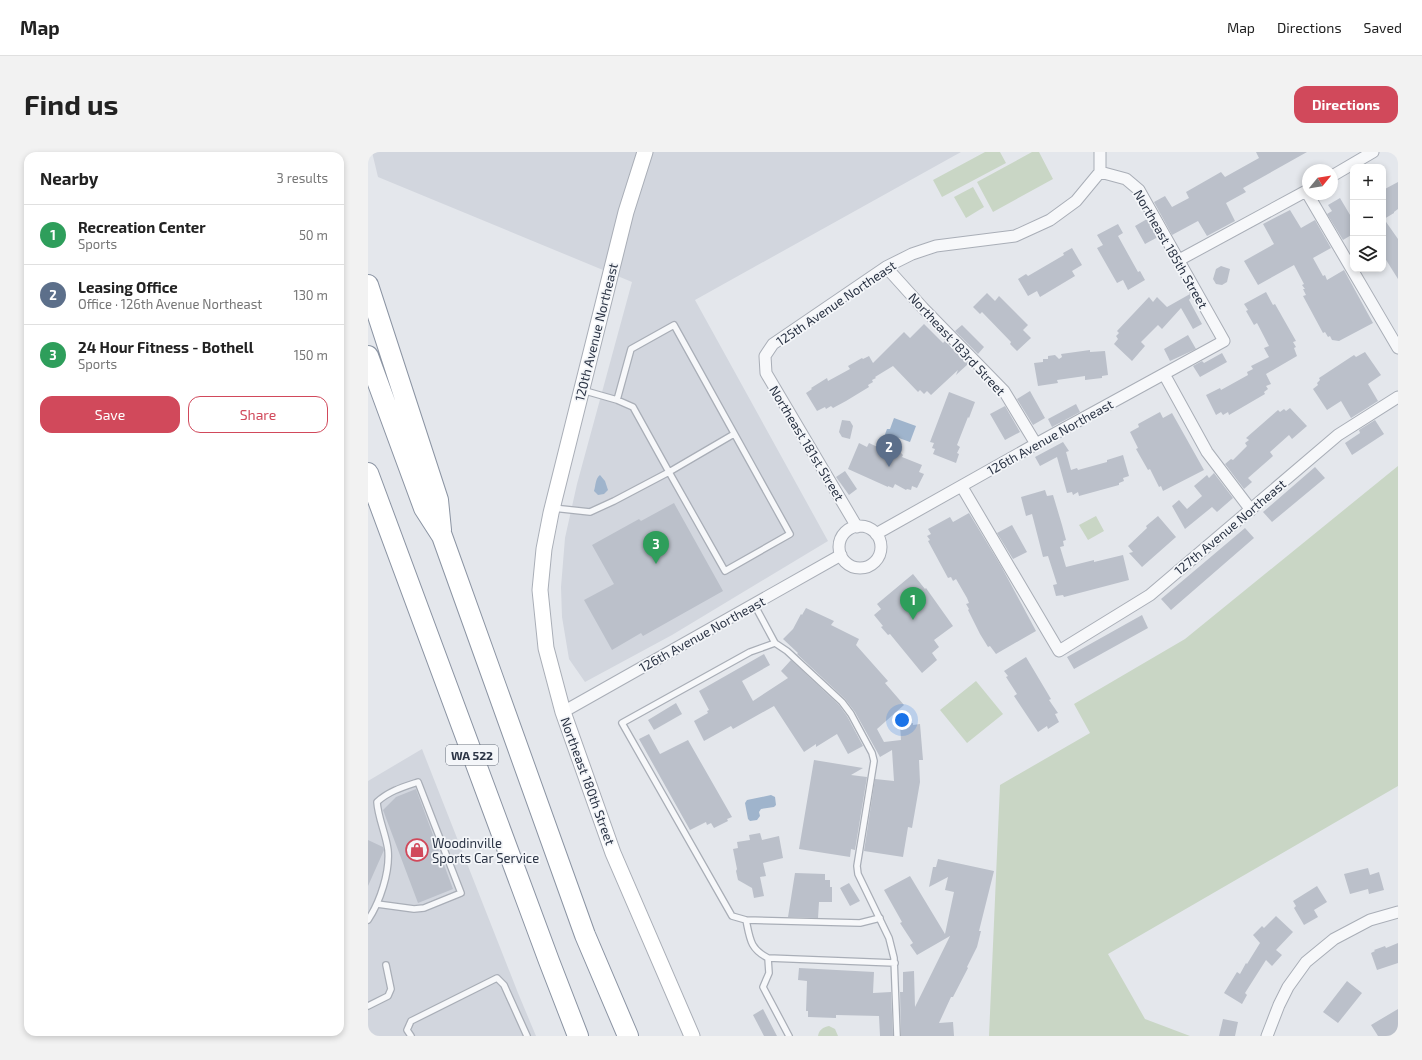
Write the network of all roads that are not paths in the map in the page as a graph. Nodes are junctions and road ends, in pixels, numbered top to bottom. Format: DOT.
graph roads {
  1 [pos="645,152"];
  2 [pos="1100,152"];
  3 [pos="1374,152"];
  4 [pos="1100,172"];
  5 [pos="1338,173"];
  6 [pos="1302,193"];
  7 [pos="1313,200"];
  8 [pos="1179,260"];
  9 [pos="886,267"];
  10 [pos="368,285"];
  11 [pos="1224,341"];
  12 [pos="1398,348"];
  13 [pos="368,356"];
  14 [pos="765,356"];
  15 [pos="1164,374"];
  16 [pos="581,389"];
  17 [pos="1398,397"];
  18 [pos="617,400"];
  19 [pos="734,434"];
  20 [pos="1036,444"];
  21 [pos="669,472"];
  22 [pos="368,473"];
  23 [pos="962,487"];
  24 [pos="552,510"];
  25 [pos="1251,510"];
  26 [pos="857,527"];
  27 [pos="876,534"];
  28 [pos="442,536"];
  29 [pos="841,555"];
  30 [pos="754,604"];
  31 [pos="775,643"];
  32 [pos="563,712"];
  33 [pos="377,904"];
  34 [pos="1398,912"];
  35 [pos="880,918"];
  36 [pos="368,920"];
  37 [pos="746,920"];
  38 [pos="768,958"];
  39 [pos="895,963"];
  40 [pos="386,965"];
  41 [pos="368,1006"];
  42 [pos="411,1036"];
  43 [pos="527,1036"];
  44 [pos="578,1036"];
  45 [pos="628,1036"];
  46 [pos="692,1036"];
  47 [pos="789,1036"];
  48 [pos="897,1036"];
  49 [pos="1267,1036"];
  1 -- 16 [label="main road, 120th Avenue Northeast"];
  2 -- 4 [label="street"];
  3 -- 5 [label="street"];
  4 -- 8 [label="street, Northeast 185th Street"];
  4 -- 9 [label="street, 125th Avenue Northeast"];
  6 -- 8 [label="street"];
  7 -- 12 [label="street"];
  8 -- 11 [label="street, Northeast 185th Street"];
  9 -- 14 [label="street, 125th Avenue Northeast"];
  9 -- 20 [label="street, Northeast 183rd Street"];
  10 -- 28 [label="highway"];
  11 -- 15 [label="street, 126th Avenue Northeast"];
  13 -- 28 [label="highway, WA 522"];
  14 -- 26 [label="street, Northeast 181st Street"];
  15 -- 20 [label="street, 126th Avenue Northeast"];
  15 -- 25 [label="street"];
  16 -- 18 [label="lane"];
  16 -- 24 [label="main road, 120th Avenue Northeast"];
  17 -- 25 [label="street, 127th Avenue Northeast"];
  18 -- 19 [label="lane"];
  18 -- 21 [label="lane"];
  19 -- 21 [label="lane"];
  19 -- 21 [label="lane"];
  20 -- 23 [label="street, 126th Avenue Northeast"];
  21 -- 24 [label="lane"];
  22 -- 44 [label="highway, WA 522"];
  23 -- 25 [label="street, 127th Avenue Northeast"];
  23 -- 27 [label="street, 126th Avenue Northeast"];
  24 -- 32 [label="main road, Northeast 180th Street"];
  26 -- 27 [label="street"];
  26 -- 29 [label="street"];
  27 -- 29 [label="street"];
  28 -- 45 [label="highway, WA 522"];
  29 -- 30 [label="street, 126th Avenue Northeast"];
  30 -- 31 [label="lane"];
  30 -- 32 [label="street, 126th Avenue Northeast"];
  31 -- 35 [label="lane"];
  31 -- 37 [label="lane"];
  32 -- 46 [label="main road, Northeast 180th Street"];
  33 -- 33 [label="lane"];
  33 -- 36 [label="lane"];
  34 -- 49 [label="street"];
  35 -- 37 [label="lane"];
  35 -- 39 [label="lane"];
  37 -- 38 [label="lane"];
  38 -- 39 [label="lane"];
  38 -- 47 [label="lane"];
  39 -- 48 [label="lane"];
  40 -- 41 [label="lane"];
  42 -- 43 [label="lane"];
}
